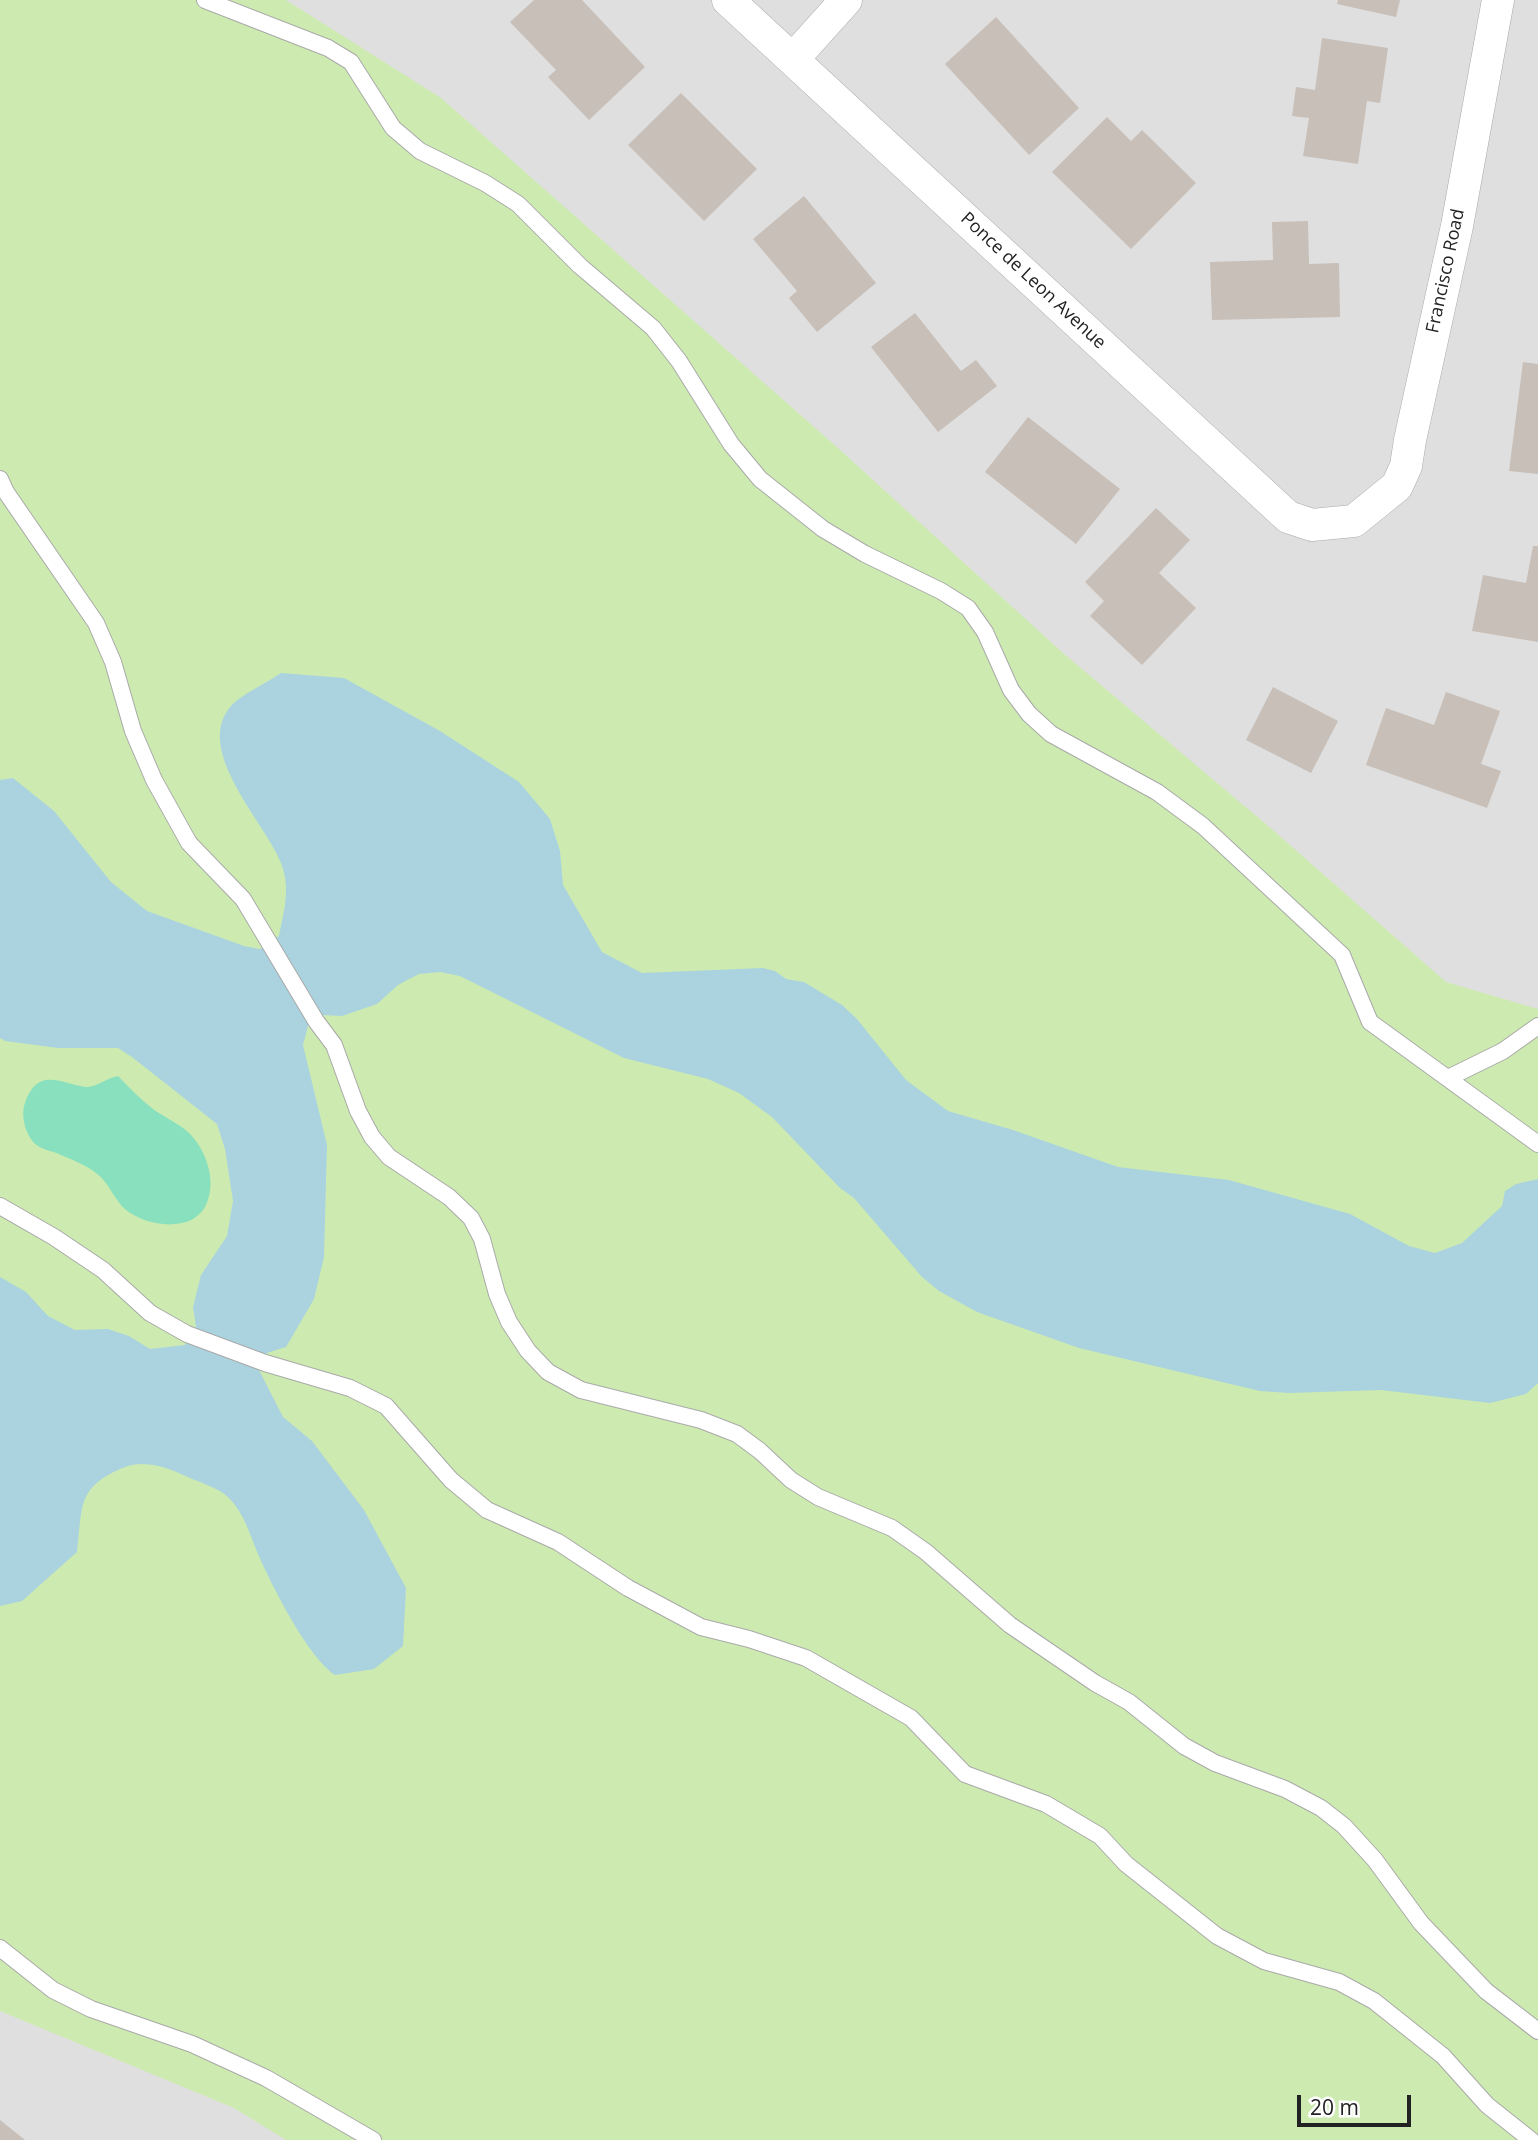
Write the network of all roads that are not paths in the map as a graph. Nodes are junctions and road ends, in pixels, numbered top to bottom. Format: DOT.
graph roads {
  1 [pos="205,0"];
  2 [pos="728,0"];
  3 [pos="846,0"];
  4 [pos="1498,0"];
  5 [pos="793,59"];
  6 [pos="0,479"];
  7 [pos="1354,522"];
  8 [pos="1538,1026"];
  9 [pos="1448,1078"];
  10 [pos="1538,1144"];
  11 [pos="0,1206"];
  12 [pos="0,1948"];
  13 [pos="1538,2031"];
  14 [pos="373,2140"];
  15 [pos="1531,2140"];
  1 -- 9 [label="lane"];
  2 -- 5 [label="street, Ponce de Leon Avenue"];
  3 -- 5 [label="street"];
  4 -- 7 [label="street, Francisco Road"];
  5 -- 7 [label="street, Ponce de Leon Avenue"];
  6 -- 13 [label="lane"];
  8 -- 9 [label="lane"];
  9 -- 10 [label="lane"];
  11 -- 15 [label="lane"];
  12 -- 14 [label="lane"];
}
